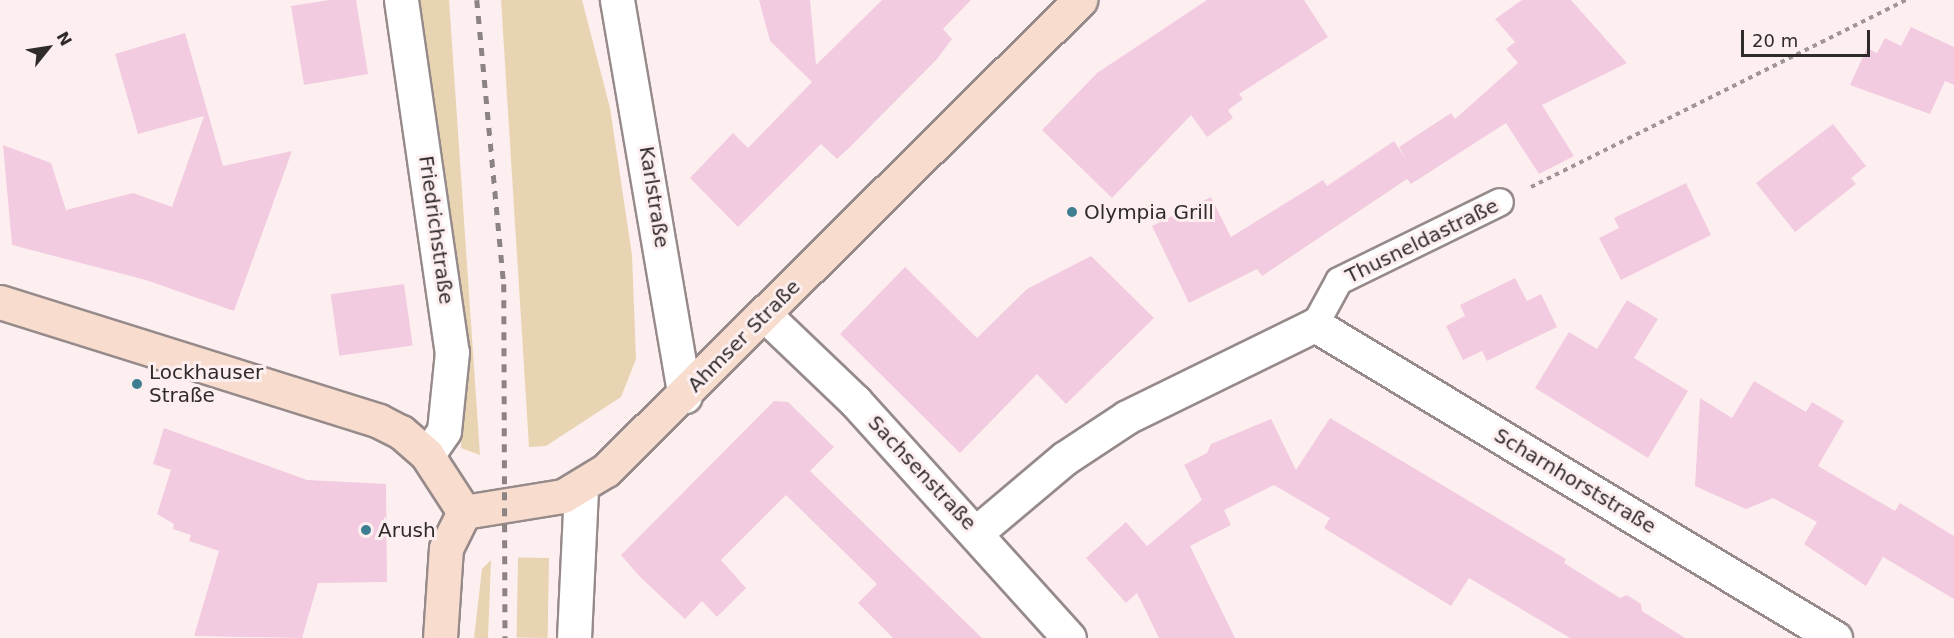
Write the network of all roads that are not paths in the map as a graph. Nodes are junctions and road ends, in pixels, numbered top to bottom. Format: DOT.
graph roads {
  1 [pos="401,0"];
  2 [pos="617,0"];
  3 [pos="1080,0"];
  4 [pos="1500,202"];
  5 [pos="0,302"];
  6 [pos="766,316"];
  7 [pos="1315,325"];
  8 [pos="685,396"];
  9 [pos="427,455"];
  10 [pos="581,488"];
  11 [pos="464,512"];
  12 [pos="976,532"];
  13 [pos="440,638"];
  14 [pos="574,638"];
  15 [pos="1069,638"];
  16 [pos="1835,638"];
  1 -- 9 [label="street, Friedrichstraße"];
  2 -- 8 [label="street, Karlstraße"];
  3 -- 6 [label="street, Ahmser Straße"];
  4 -- 7 [label="lane, Thusneldastraße"];
  5 -- 9 [label="street"];
  6 -- 8 [label="street, Ahmser Straße"];
  6 -- 12 [label="street, Sachsenstraße"];
  7 -- 12 [label="street"];
  7 -- 16 [label="street, Scharnhorststraße"];
  8 -- 10 [label="street, Ahmser Straße"];
  9 -- 11 [label="street"];
  10 -- 11 [label="street, Ahmser Straße"];
  10 -- 14 [label="street"];
  11 -- 13 [label="street"];
  12 -- 15 [label="street, Sachsenstraße"];
}
